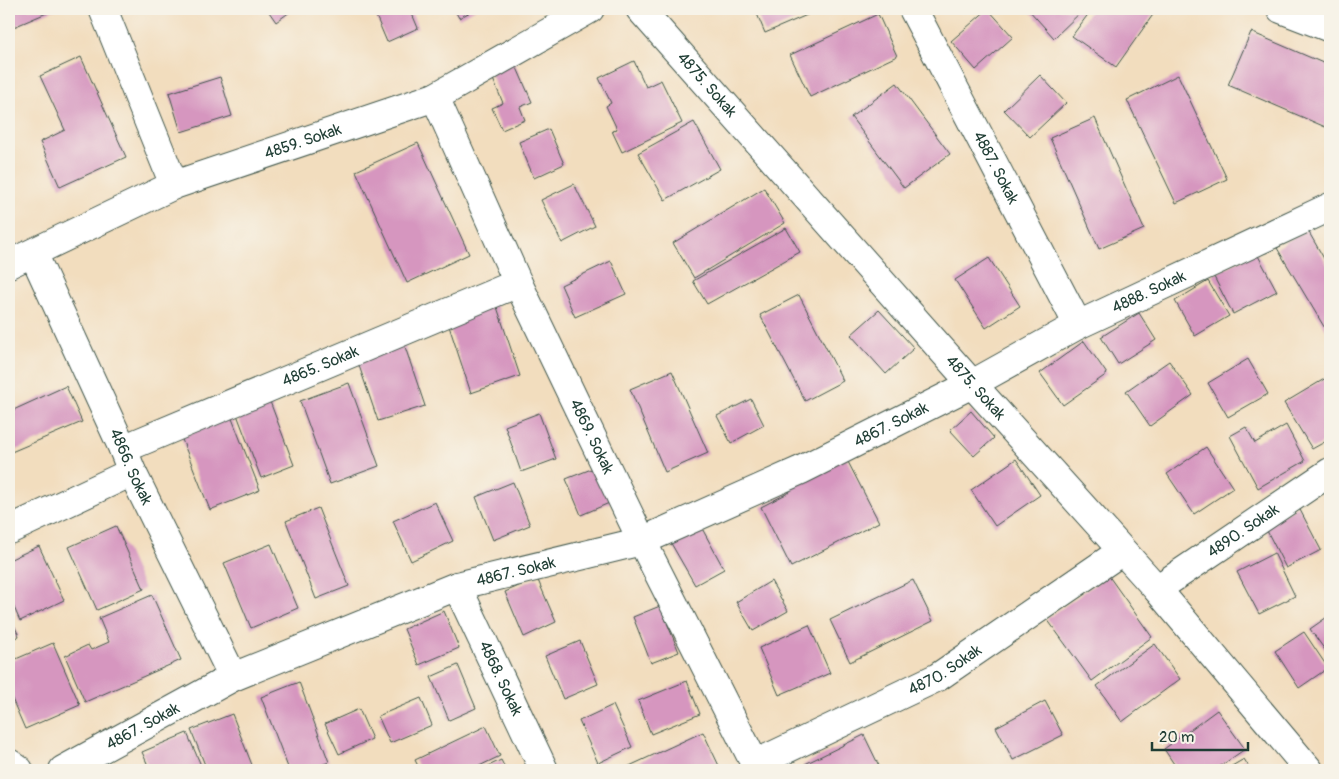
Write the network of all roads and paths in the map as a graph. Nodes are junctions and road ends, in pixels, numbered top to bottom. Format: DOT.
graph roads {
  1 [pos="103,9"];
  2 [pos="590,9"];
  3 [pos="640,9"];
  4 [pos="913,9"];
  5 [pos="1281,9"];
  6 [pos="1330,28"];
  7 [pos="435,97"];
  8 [pos="174,184"];
  9 [pos="1330,206"];
  10 [pos="21,258"];
  11 [pos="518,283"];
  12 [pos="1078,325"];
  13 [pos="972,384"];
  14 [pos="127,460"];
  15 [pos="1330,472"];
  16 [pos="9,530"];
  17 [pos="642,541"];
  18 [pos="1122,551"];
  19 [pos="457,586"];
  20 [pos="1157,590"];
  21 [pos="233,678"];
  22 [pos="9,763"];
  23 [pos="756,767"];
  24 [pos="19,770"];
  25 [pos="63,770"];
  26 [pos="544,770"];
  27 [pos="1309,770"];
  1 -- 8 [label="street"];
  2 -- 7 [label="street, 4859. Sokak"];
  3 -- 13 [label="street, 4875. Sokak"];
  4 -- 12 [label="street, 4887. Sokak"];
  5 -- 6 [label="street"];
  7 -- 8 [label="street, 4859. Sokak"];
  7 -- 11 [label="street, 4869. Sokak"];
  8 -- 10 [label="street, 4859. Sokak"];
  9 -- 12 [label="street, 4888. Sokak"];
  10 -- 14 [label="street, 4866. Sokak"];
  11 -- 14 [label="street, 4865. Sokak"];
  11 -- 17 [label="street, 4869. Sokak"];
  12 -- 13 [label="street, 4888. Sokak"];
  13 -- 17 [label="street, 4867. Sokak"];
  13 -- 18 [label="street, 4875. Sokak"];
  14 -- 16 [label="street, 4865. Sokak"];
  14 -- 21 [label="street, 4866. Sokak"];
  15 -- 20 [label="street, 4890. Sokak"];
  17 -- 19 [label="street, 4867. Sokak"];
  17 -- 23 [label="street, 4869. Sokak"];
  18 -- 20 [label="street, 4875. Sokak"];
  18 -- 23 [label="street, 4870. Sokak"];
  19 -- 21 [label="street, 4867. Sokak"];
  19 -- 26 [label="street, 4868. Sokak"];
  20 -- 27 [label="street, 4875. Sokak"];
  21 -- 25 [label="street, 4867. Sokak"];
  22 -- 24 [label="street"];
}
